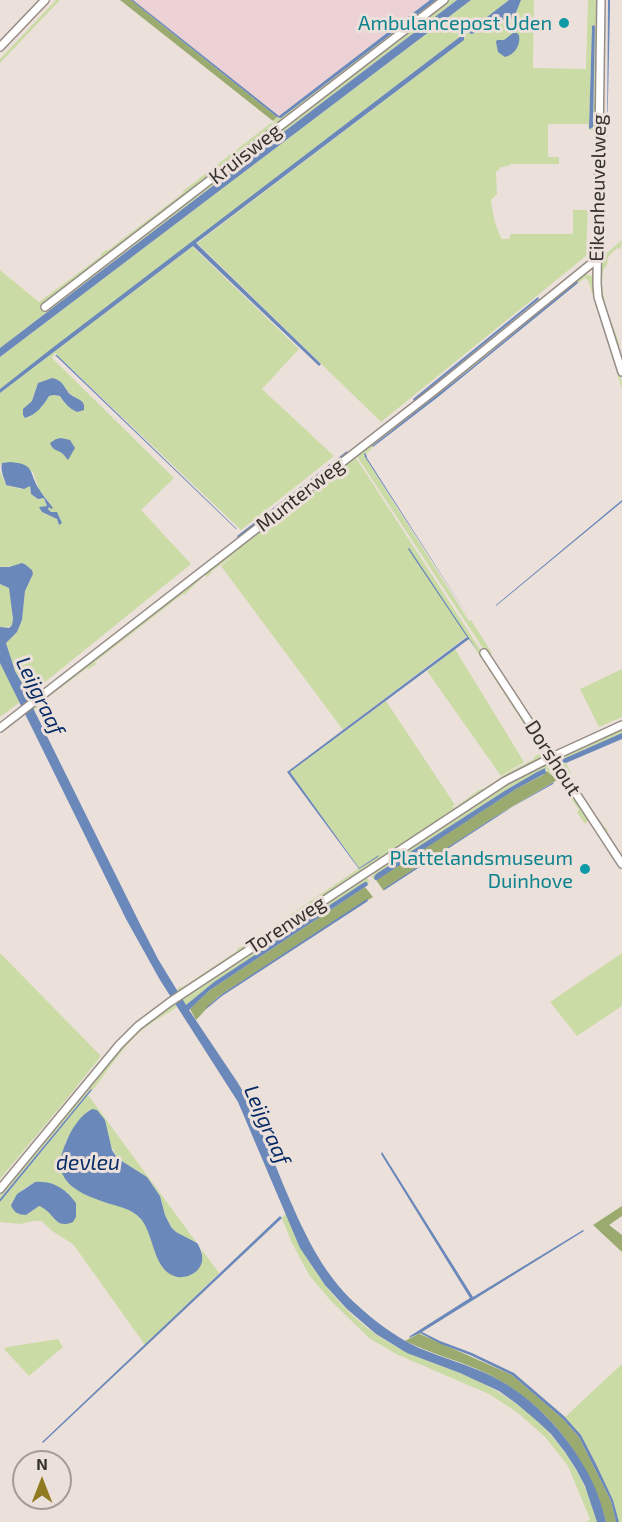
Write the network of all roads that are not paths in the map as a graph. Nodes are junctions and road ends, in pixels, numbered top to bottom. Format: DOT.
graph roads {
  1 [pos="45,0"];
  2 [pos="444,0"];
  3 [pos="601,0"];
  4 [pos="0,47"];
  5 [pos="597,259"];
  6 [pos="45,307"];
  7 [pos="622,372"];
  8 [pos="484,652"];
  9 [pos="622,725"];
  10 [pos="0,728"];
  11 [pos="552,757"];
  12 [pos="622,864"];
  13 [pos="0,1189"];
  1 -- 4 [label="street"];
  2 -- 6 [label="street, Kruisweg"];
  3 -- 5 [label="street, Eikenheuvelweg"];
  5 -- 7 [label="street, Eikenheuvelweg"];
  5 -- 10 [label="street, Munterweg"];
  8 -- 11 [label="street, Dorshout"];
  9 -- 11 [label="street, Torenweg"];
  11 -- 12 [label="street, Dorshout"];
  11 -- 13 [label="street, Torenweg"];
}
